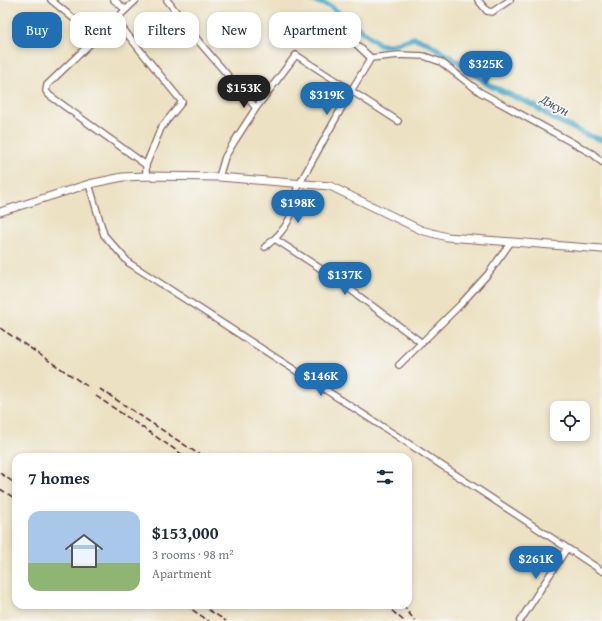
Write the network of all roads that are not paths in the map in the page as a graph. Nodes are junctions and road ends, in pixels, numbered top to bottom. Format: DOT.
graph roads {
  1 [pos="51,0"];
  2 [pos="114,0"];
  3 [pos="136,0"];
  4 [pos="167,0"];
  5 [pos="478,0"];
  6 [pos="510,0"];
  7 [pos="125,9"];
  8 [pos="122,12"];
  9 [pos="70,15"];
  10 [pos="126,33"];
  11 [pos="84,48"];
  12 [pos="360,48"];
  13 [pos="371,58"];
  14 [pos="351,90"];
  15 [pos="256,108"];
  16 [pos="398,121"];
  17 [pos="602,162"];
  18 [pos="146,165"];
  19 [pos="146,176"];
  20 [pos="219,177"];
  21 [pos="299,183"];
  22 [pos="89,184"];
  23 [pos="0,212"];
  24 [pos="275,239"];
  25 [pos="511,242"];
  26 [pos="265,247"];
  27 [pos="602,249"];
  28 [pos="422,343"];
  29 [pos="399,366"];
  30 [pos="567,548"];
  31 [pos="602,572"];
  32 [pos="520,621"];
  1 -- 9 [label="street"];
  2 -- 7 [label="street"];
  3 -- 7 [label="street"];
  4 -- 15 [label="street"];
  5 -- 6 [label="street"];
  7 -- 8 [label="street"];
  10 -- 18 [label="street"];
  11 -- 18 [label="street"];
  12 -- 13 [label="street"];
  13 -- 14 [label="street"];
  13 -- 17 [label="street"];
  14 -- 15 [label="street"];
  14 -- 16 [label="street"];
  14 -- 21 [label="street"];
  15 -- 20 [label="street"];
  18 -- 19 [label="street"];
  19 -- 20 [label="main road"];
  19 -- 22 [label="main road"];
  20 -- 21 [label="main road"];
  21 -- 24 [label="street"];
  21 -- 25 [label="main road"];
  22 -- 23 [label="main road"];
  22 -- 30 [label="street"];
  24 -- 26 [label="street"];
  24 -- 28 [label="street"];
  25 -- 27 [label="main road"];
  25 -- 28 [label="street"];
  28 -- 29 [label="street"];
  30 -- 31 [label="street"];
  30 -- 32 [label="street"];
}
